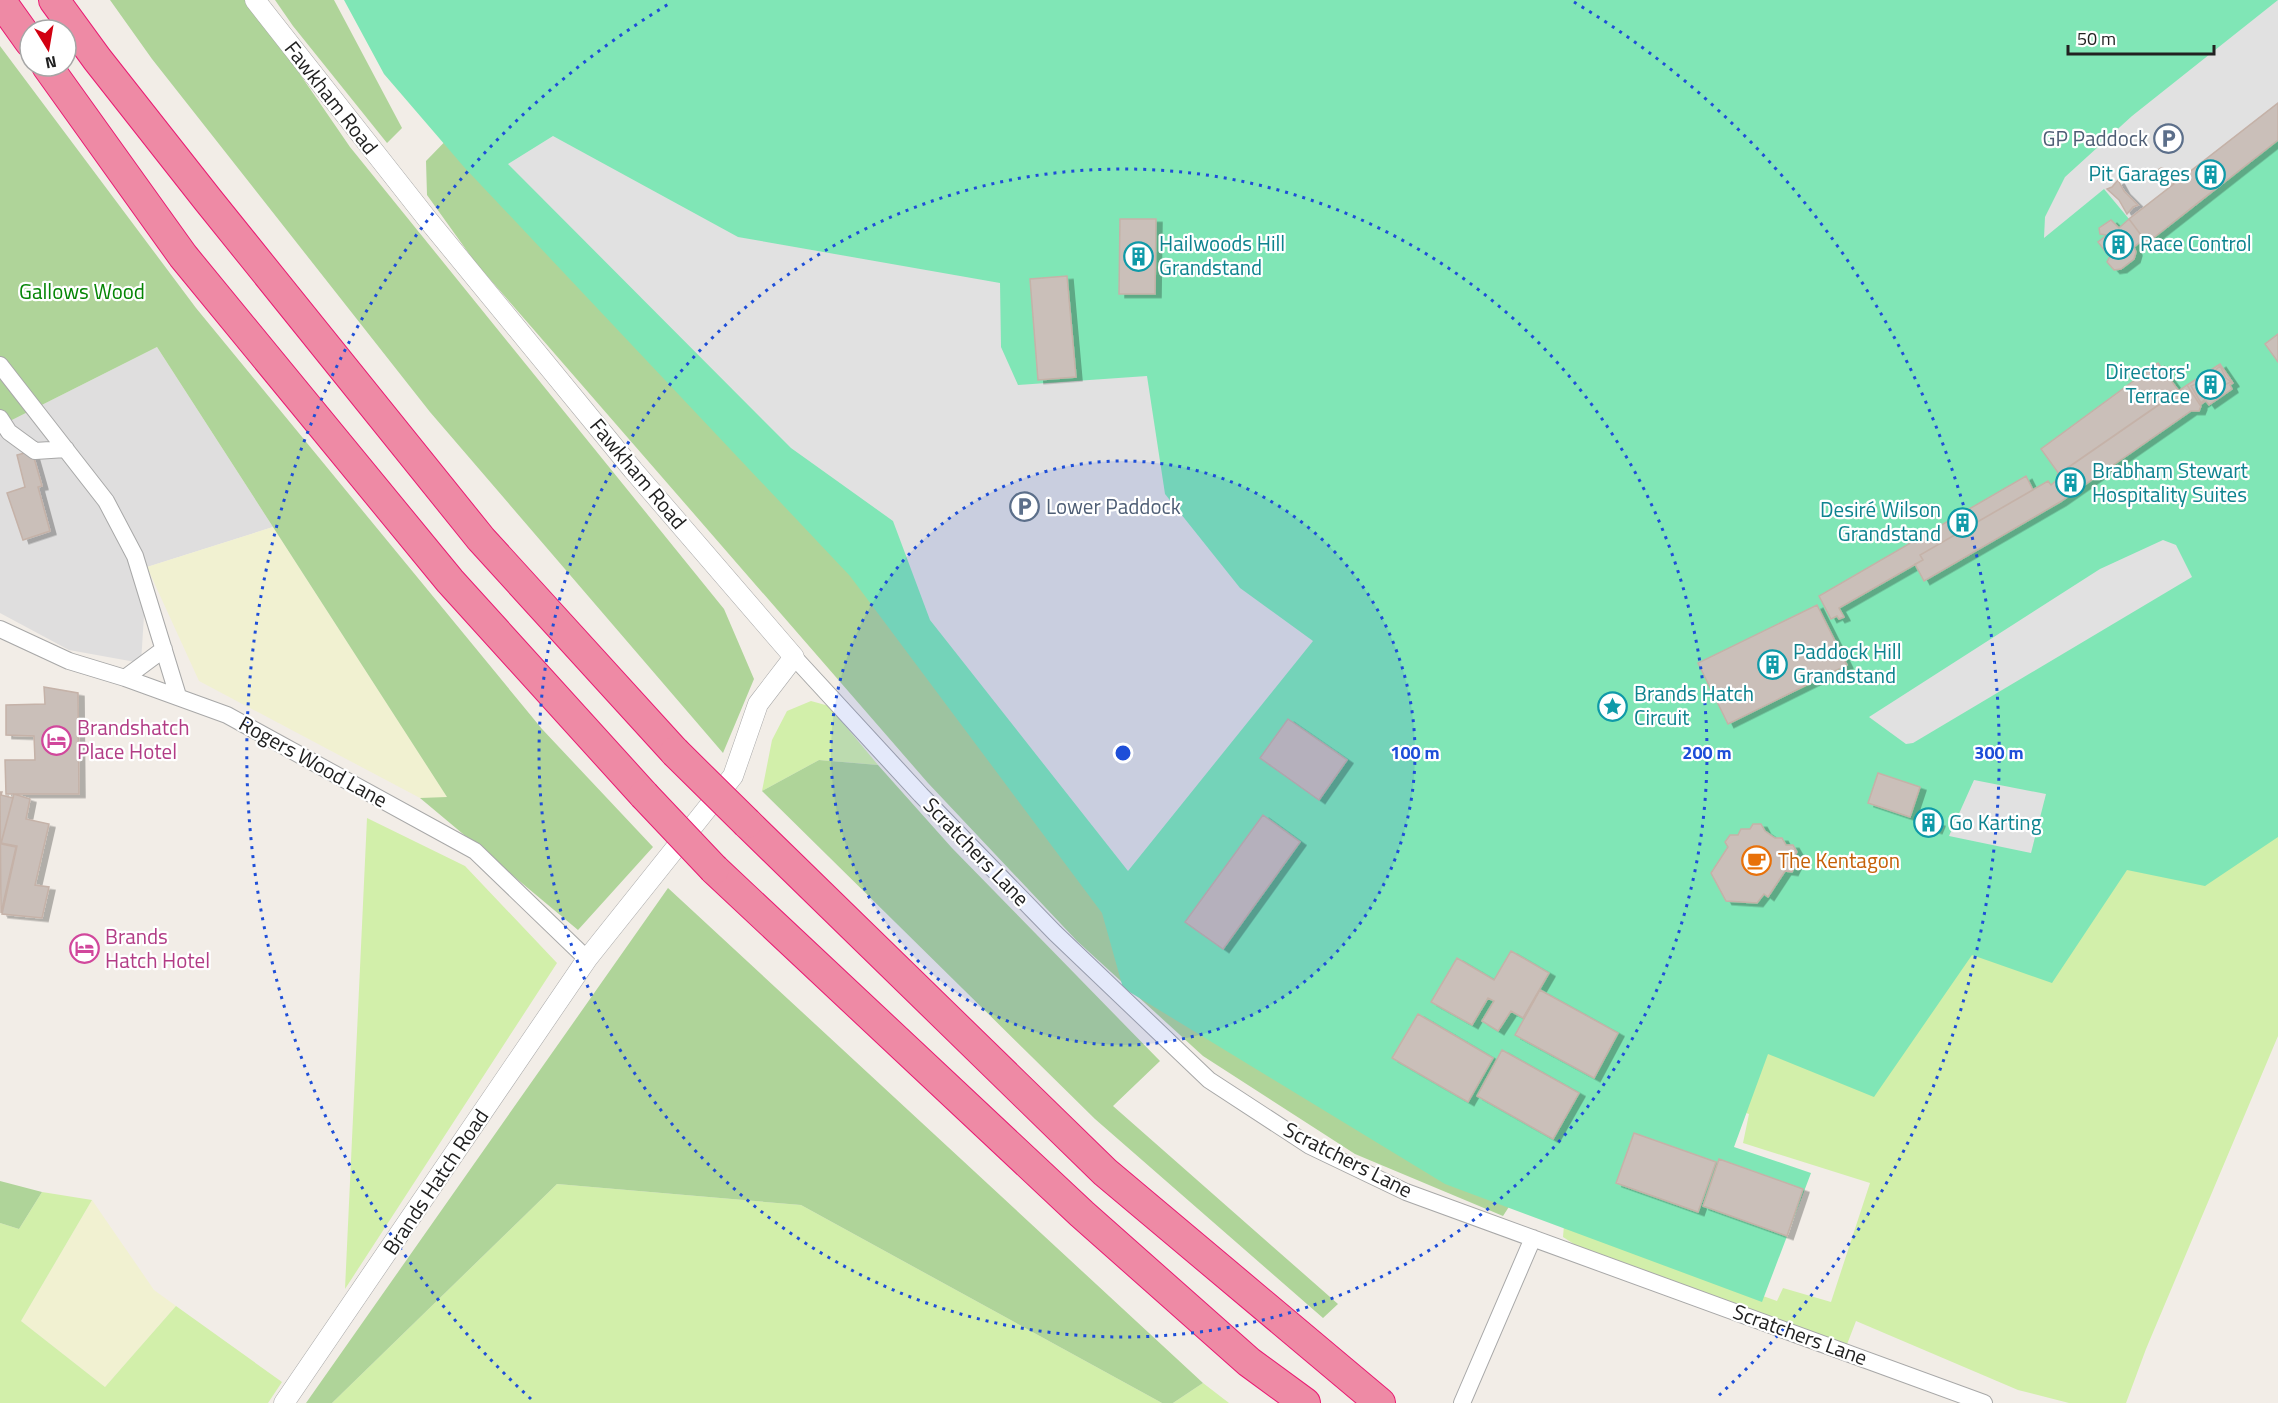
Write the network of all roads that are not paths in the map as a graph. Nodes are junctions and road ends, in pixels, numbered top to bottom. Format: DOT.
graph roads {
  1 [pos="0,0"];
  2 [pos="54,0"];
  3 [pos="255,0"];
  4 [pos="18,25"];
  5 [pos="56,78"];
  6 [pos="0,367"];
  7 [pos="0,418"];
  8 [pos="66,449"];
  9 [pos="0,629"];
  10 [pos="164,649"];
  11 [pos="794,657"];
  12 [pos="125,678"];
  13 [pos="178,696"];
  14 [pos="587,959"];
  15 [pos="1533,1239"];
  16 [pos="284,1403"];
  17 [pos="1305,1403"];
  18 [pos="1380,1403"];
  19 [pos="1462,1403"];
  20 [pos="1984,1403"];
  1 -- 4 [label="highway"];
  2 -- 18 [label="highway, bridge"];
  3 -- 11 [label="street, Fawkham Road"];
  5 -- 17 [label="highway, bridge"];
  6 -- 8 [label="street"];
  7 -- 8 [label="street"];
  8 -- 10 [label="street"];
  9 -- 12 [label="street, Rogers Wood Lane"];
  10 -- 12 [label="street"];
  10 -- 13 [label="street"];
  11 -- 14 [label="street"];
  11 -- 15 [label="street, Scratchers Lane"];
  12 -- 13 [label="street, Rogers Wood Lane"];
  13 -- 14 [label="street, Rogers Wood Lane"];
  14 -- 16 [label="street, Brands Hatch Road"];
  15 -- 19 [label="street"];
  15 -- 20 [label="street, Scratchers Lane"];
}
